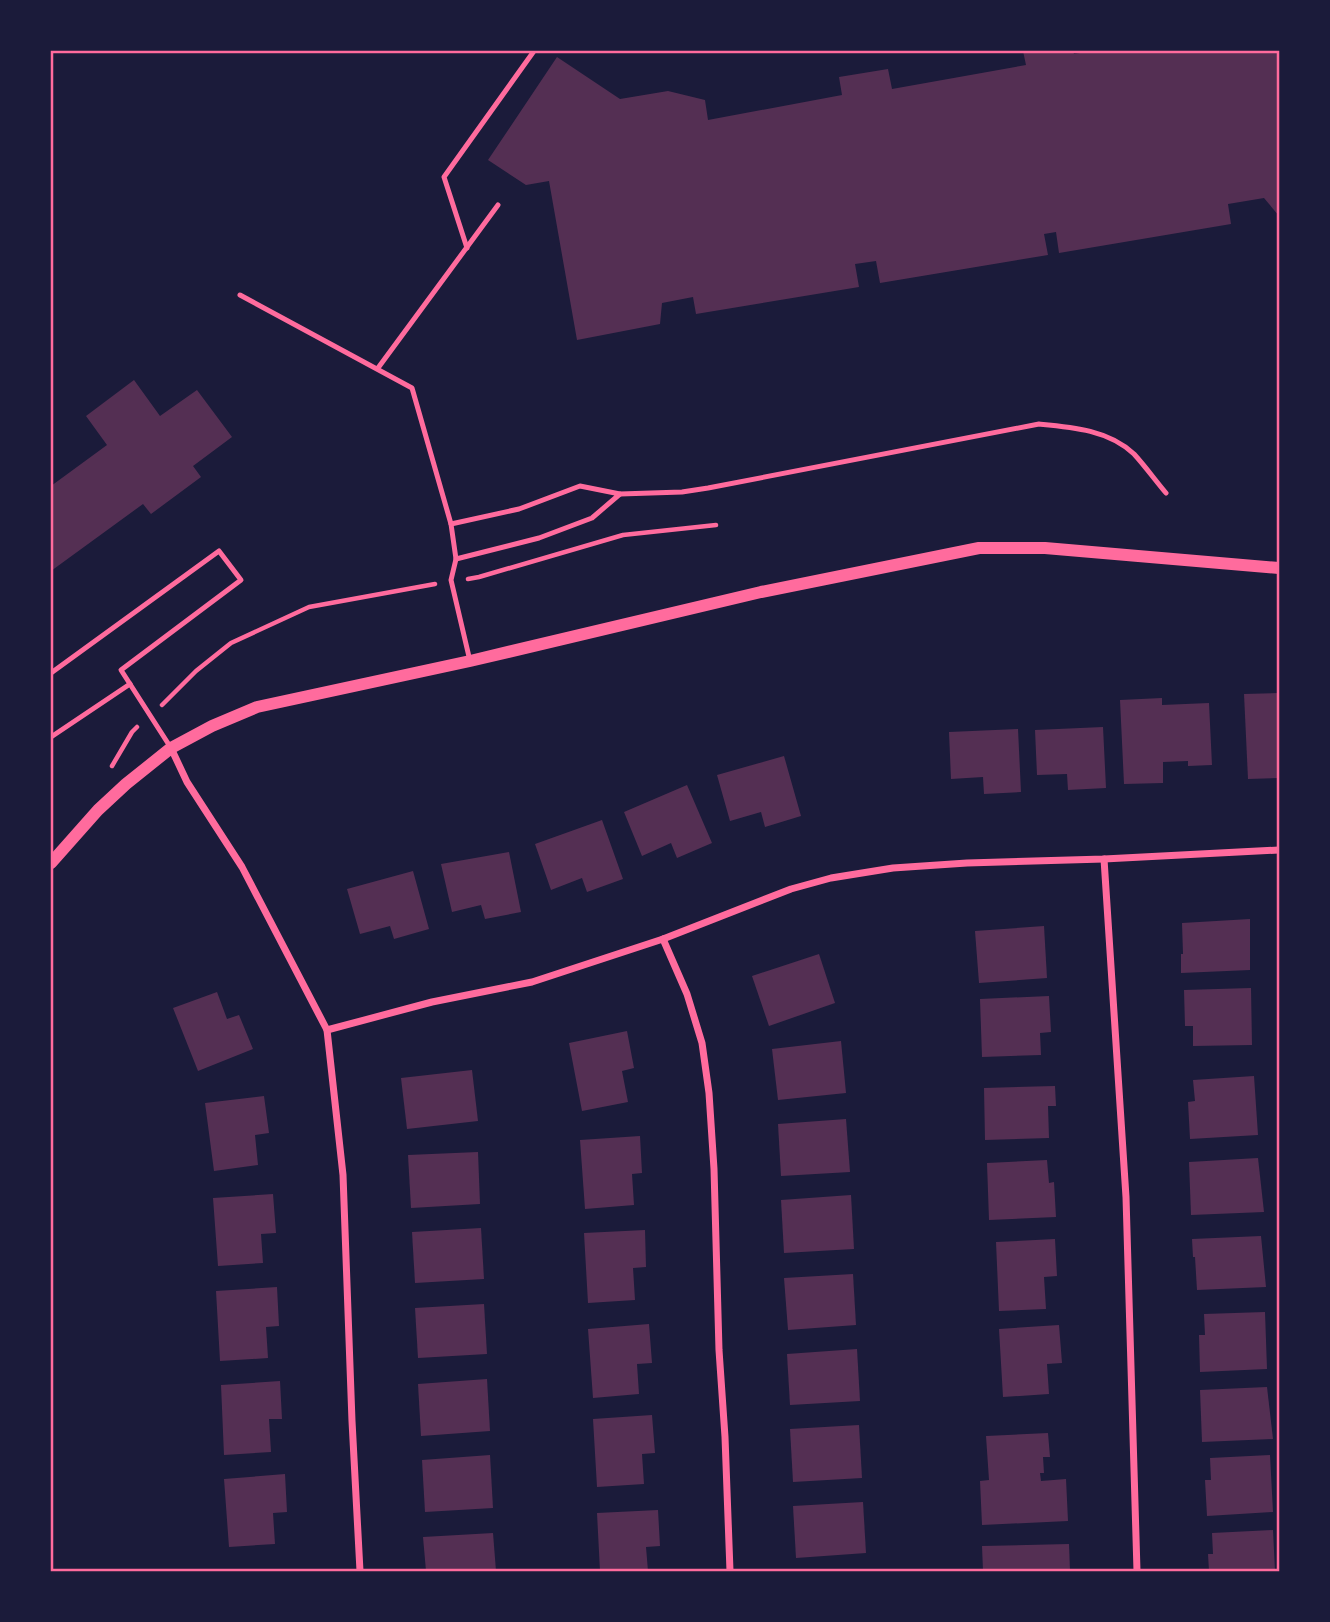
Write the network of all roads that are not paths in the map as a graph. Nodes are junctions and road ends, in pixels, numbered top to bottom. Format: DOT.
graph roads {
  1 [pos="534,51"];
  2 [pos="498,205"];
  3 [pos="467,248"];
  4 [pos="240,295"];
  5 [pos="378,368"];
  6 [pos="1166,493"];
  7 [pos="620,494"];
  8 [pos="451,524"];
  9 [pos="456,559"];
  10 [pos="1279,568"];
  11 [pos="470,662"];
  12 [pos="51,673"];
  13 [pos="130,684"];
  14 [pos="51,737"];
  15 [pos="171,748"];
  16 [pos="1279,850"];
  17 [pos="1104,859"];
  18 [pos="51,863"];
  19 [pos="663,939"];
  20 [pos="327,1030"];
  21 [pos="360,1571"];
  22 [pos="730,1571"];
  23 [pos="1137,1571"];
  1 -- 3 [label="lane"];
  2 -- 3 [label="lane"];
  3 -- 5 [label="lane"];
  4 -- 5 [label="lane"];
  5 -- 8 [label="lane"];
  6 -- 7 [label="lane"];
  7 -- 8 [label="lane"];
  7 -- 9 [label="lane"];
  8 -- 9 [label="lane"];
  9 -- 11 [label="lane"];
  10 -- 11 [label="street"];
  11 -- 15 [label="street"];
  12 -- 13 [label="lane"];
  13 -- 14 [label="lane"];
  13 -- 15 [label="lane"];
  15 -- 18 [label="street"];
  15 -- 20 [label="street"];
  16 -- 17 [label="street"];
  17 -- 19 [label="street"];
  17 -- 23 [label="street"];
  19 -- 20 [label="street"];
  19 -- 22 [label="street"];
  20 -- 21 [label="street"];
}
